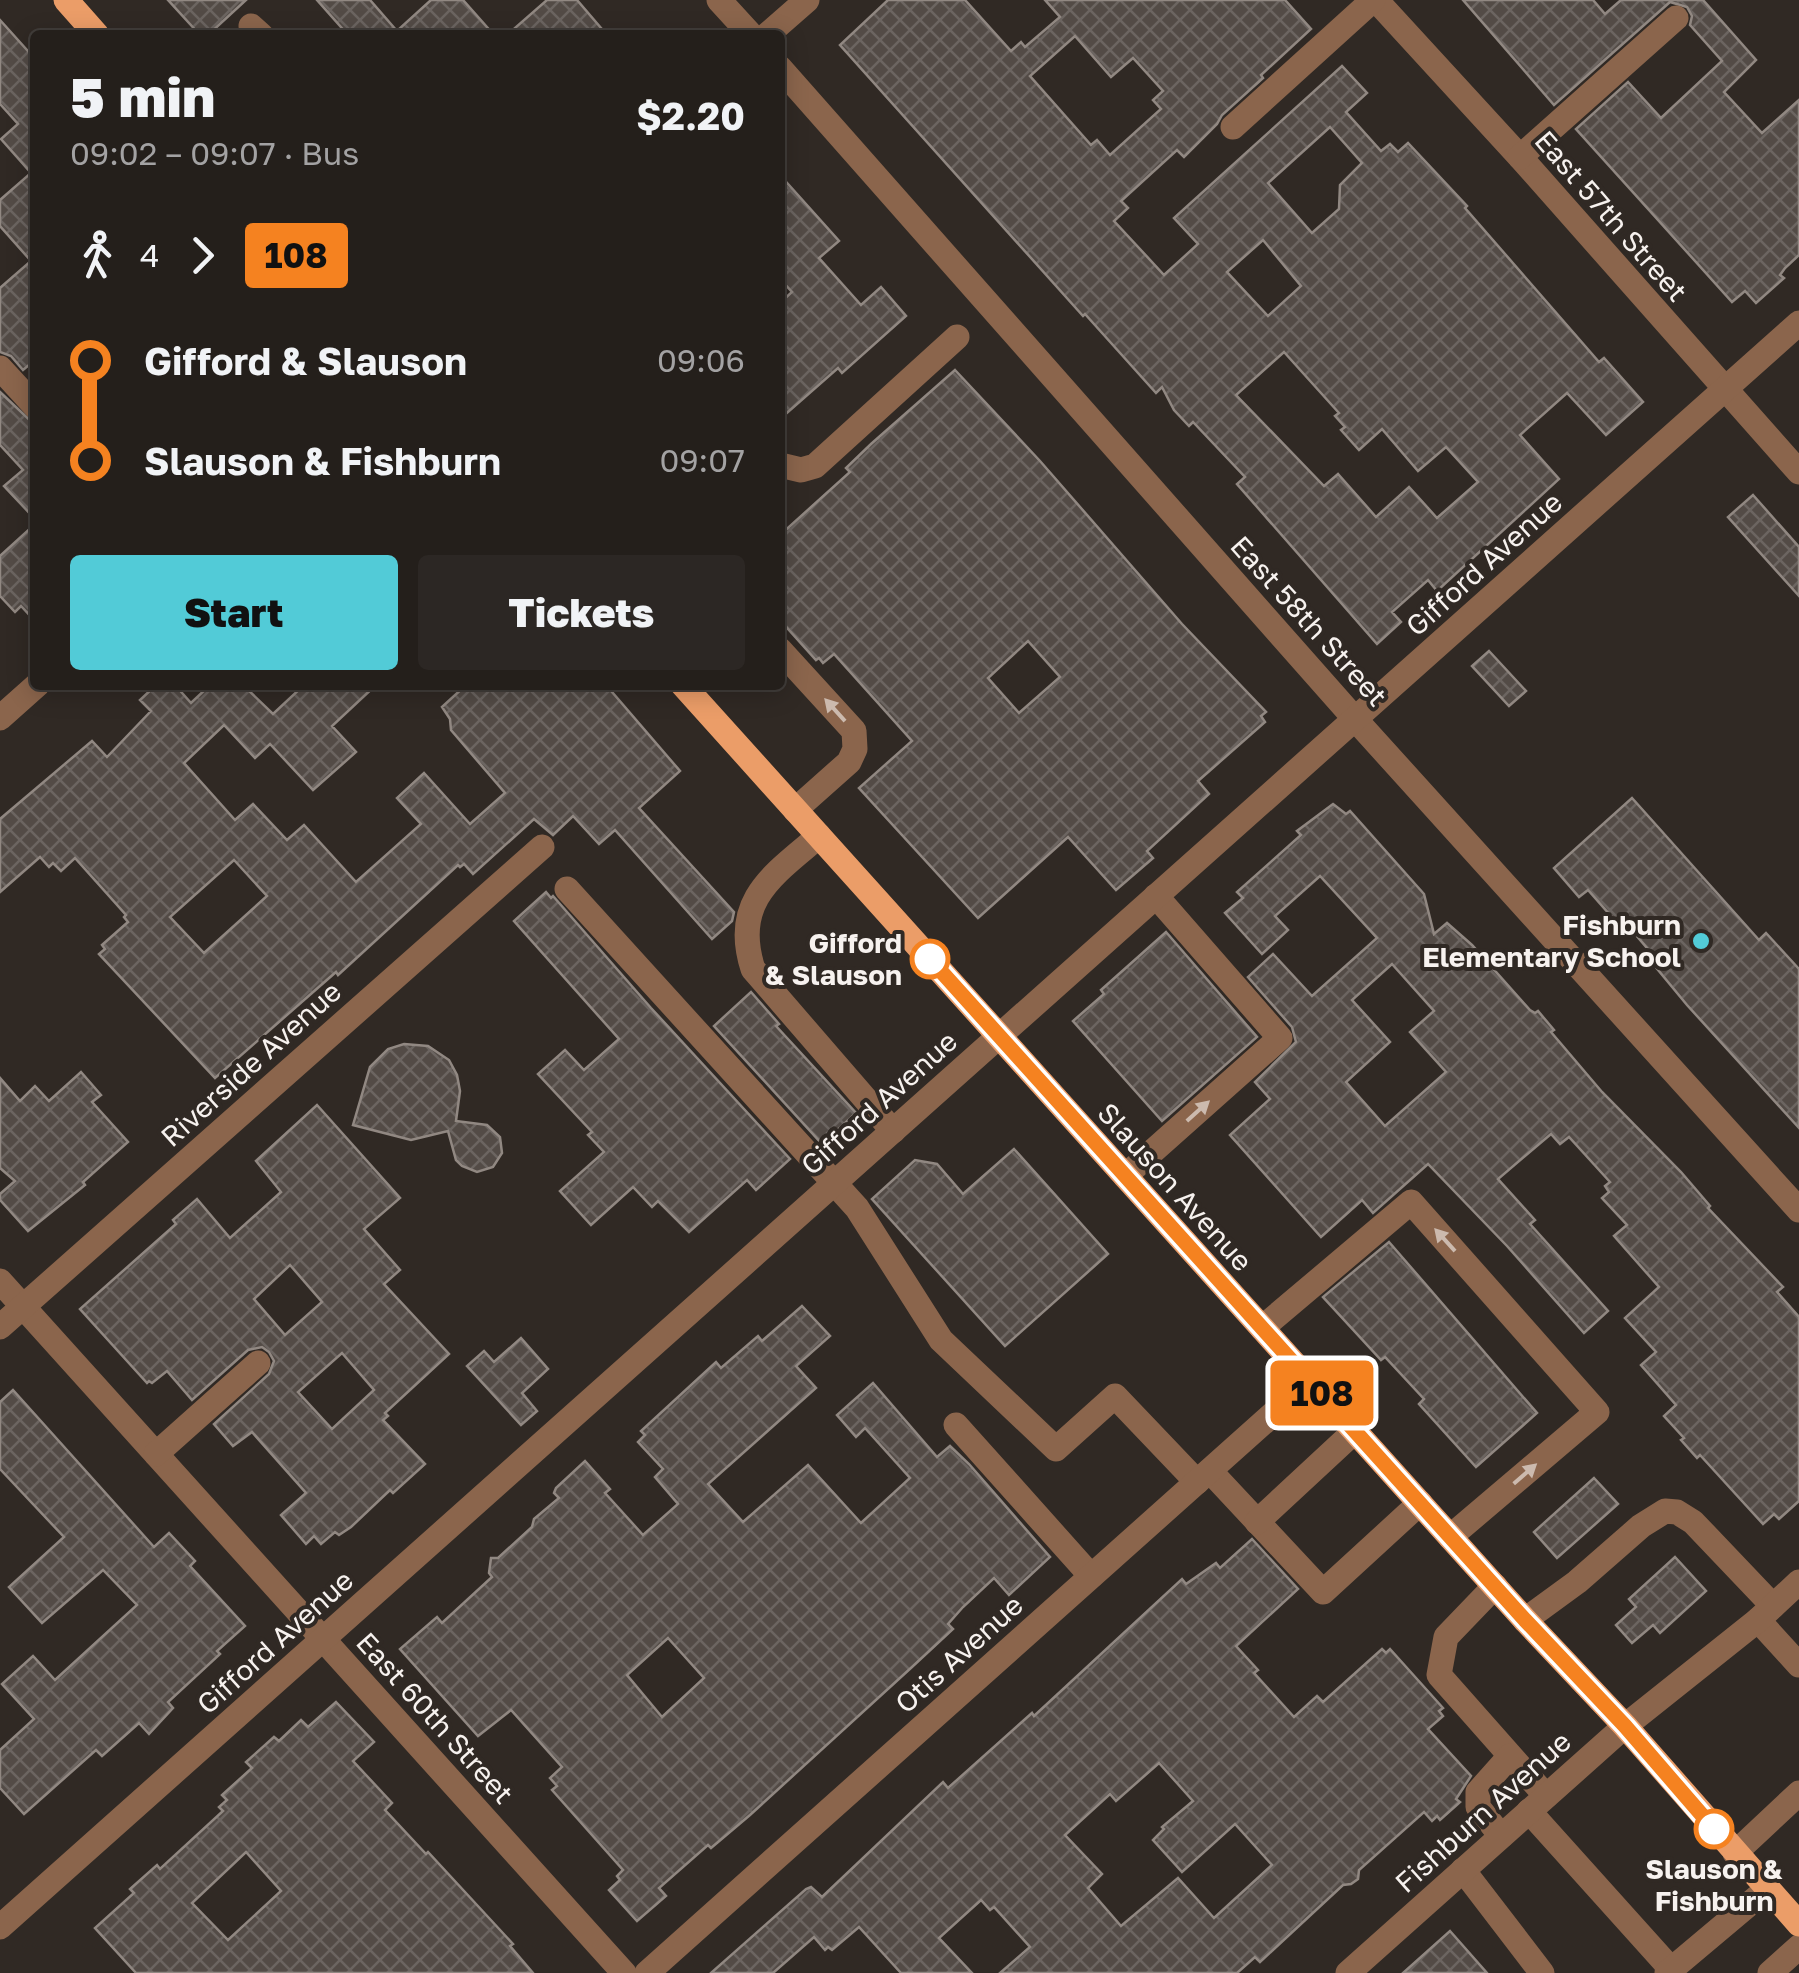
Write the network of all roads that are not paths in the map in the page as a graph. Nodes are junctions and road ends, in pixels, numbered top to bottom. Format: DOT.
graph roads {
  1 [pos="66,0"];
  2 [pos="719,0"];
  3 [pos="806,0"];
  4 [pos="1375,0"];
  5 [pos="1676,18"];
  6 [pos="93,30"];
  7 [pos="746,30"];
  8 [pos="773,30"];
  9 [pos="785,74"];
  10 [pos="1233,128"];
  11 [pos="1520,157"];
  12 [pos="1799,323"];
  13 [pos="957,337"];
  14 [pos="0,368"];
  15 [pos="1724,390"];
  16 [pos="30,401"];
  17 [pos="785,467"];
  18 [pos="1799,472"];
  19 [pos="785,655"];
  20 [pos="31,690"];
  21 [pos="687,690"];
  22 [pos="0,718"];
  23 [pos="1355,719"];
  24 [pos="795,810"];
  25 [pos="819,836"];
  26 [pos="542,846"];
  27 [pos="568,890"];
  28 [pos="1156,896"];
  29 [pos="999,1036"];
  30 [pos="893,1131"];
  31 [pos="1125,1176"];
  32 [pos="835,1182"];
  33 [pos="1799,1210"];
  34 [pos="0,1281"];
  35 [pos="24,1307"];
  36 [pos="0,1328"];
  37 [pos="1262,1328"];
  38 [pos="258,1363"];
  39 [pos="1311,1380"];
  40 [pos="956,1425"];
  41 [pos="1355,1431"];
  42 [pos="156,1454"];
  43 [pos="1203,1476"];
  44 [pos="1420,1503"];
  45 [pos="1257,1522"];
  46 [pos="1450,1538"];
  47 [pos="1091,1576"];
  48 [pos="1799,1582"];
  49 [pos="1494,1586"];
  50 [pos="1765,1613"];
  51 [pos="1525,1620"];
  52 [pos="323,1639"];
  53 [pos="1799,1665"];
  54 [pos="1625,1726"];
  55 [pos="1510,1756"];
  56 [pos="1799,1793"];
  57 [pos="1537,1804"];
  58 [pos="1502,1836"];
  59 [pos="1735,1853"];
  60 [pos="1463,1870"];
  61 [pos="1767,1889"];
  62 [pos="1799,1924"];
  63 [pos="0,1927"];
  64 [pos="1799,1946"];
  65 [pos="1669,1971"];
  66 [pos="624,1973"];
  67 [pos="647,1973"];
  68 [pos="1348,1973"];
  69 [pos="1542,1973"];
  70 [pos="1770,1973"];
  1 -- 6 [label="main road"];
  2 -- 7 [label="street"];
  3 -- 8 [label="street"];
  4 -- 10 [label="street"];
  4 -- 11 [label="street, East 57th Street"];
  5 -- 11 [label="street"];
  9 -- 23 [label="street, East 58th Street"];
  11 -- 15 [label="street, East 57th Street"];
  12 -- 15 [label="street, Gifford Avenue"];
  13 -- 17 [label="street"];
  14 -- 16 [label="street"];
  15 -- 18 [label="street, East 57th Street"];
  15 -- 23 [label="street, Gifford Avenue"];
  24 -- 19 [label="street, one-way"];
  20 -- 22 [label="street"];
  21 -- 24 [label="main road, Slauson Avenue"];
  23 -- 28 [label="street, Gifford Avenue"];
  23 -- 33 [label="street, East 58th Street"];
  24 -- 25 [label="main road, Slauson Avenue"];
  25 -- 29 [label="main road, Slauson Avenue"];
  25 -- 30 [label="street"];
  26 -- 35 [label="street, Riverside Avenue"];
  27 -- 32 [label="street"];
  28 -- 29 [label="street, Gifford Avenue"];
  31 -- 28 [label="street, one-way"];
  29 -- 30 [label="street, Gifford Avenue"];
  29 -- 31 [label="main road, Slauson Avenue"];
  30 -- 32 [label="street, Gifford Avenue"];
  31 -- 37 [label="main road, Slauson Avenue"];
  32 -- 43 [label="street"];
  32 -- 52 [label="street, Gifford Avenue"];
  34 -- 35 [label="street, East 60th Street"];
  35 -- 36 [label="street, Riverside Avenue"];
  35 -- 42 [label="street, East 60th Street"];
  37 -- 39 [label="main road, Slauson Avenue"];
  46 -- 37 [label="street, one-way"];
  38 -- 42 [label="street"];
  39 -- 41 [label="main road, Slauson Avenue"];
  39 -- 43 [label="street, Otis Avenue"];
  40 -- 47 [label="street"];
  41 -- 44 [label="main road, Slauson Avenue"];
  41 -- 45 [label="street"];
  42 -- 52 [label="street, East 60th Street"];
  43 -- 45 [label="street"];
  43 -- 47 [label="street, Otis Avenue"];
  44 -- 45 [label="street"];
  44 -- 46 [label="main road, Slauson Avenue"];
  46 -- 49 [label="main road, Slauson Avenue"];
  47 -- 67 [label="street, Otis Avenue"];
  48 -- 50 [label="street, Fishburn Avenue"];
  49 -- 51 [label="main road, Slauson Avenue"];
  49 -- 55 [label="street"];
  50 -- 51 [label="street"];
  50 -- 53 [label="street"];
  50 -- 54 [label="street, Fishburn Avenue"];
  51 -- 54 [label="main road, Slauson Avenue"];
  52 -- 63 [label="street, Gifford Avenue"];
  52 -- 66 [label="street, East 60th Street"];
  54 -- 57 [label="street, Fishburn Avenue"];
  54 -- 59 [label="main road, Slauson Avenue"];
  55 -- 57 [label="street"];
  55 -- 58 [label="street"];
  56 -- 59 [label="street"];
  57 -- 58 [label="street, Fishburn Avenue"];
  57 -- 65 [label="street"];
  58 -- 60 [label="street, Fishburn Avenue"];
  59 -- 61 [label="main road, Slauson Avenue"];
  60 -- 68 [label="street, Fishburn Avenue"];
  60 -- 69 [label="street"];
  61 -- 62 [label="main road, Slauson Avenue"];
  61 -- 65 [label="street"];
  64 -- 70 [label="street"];
}
